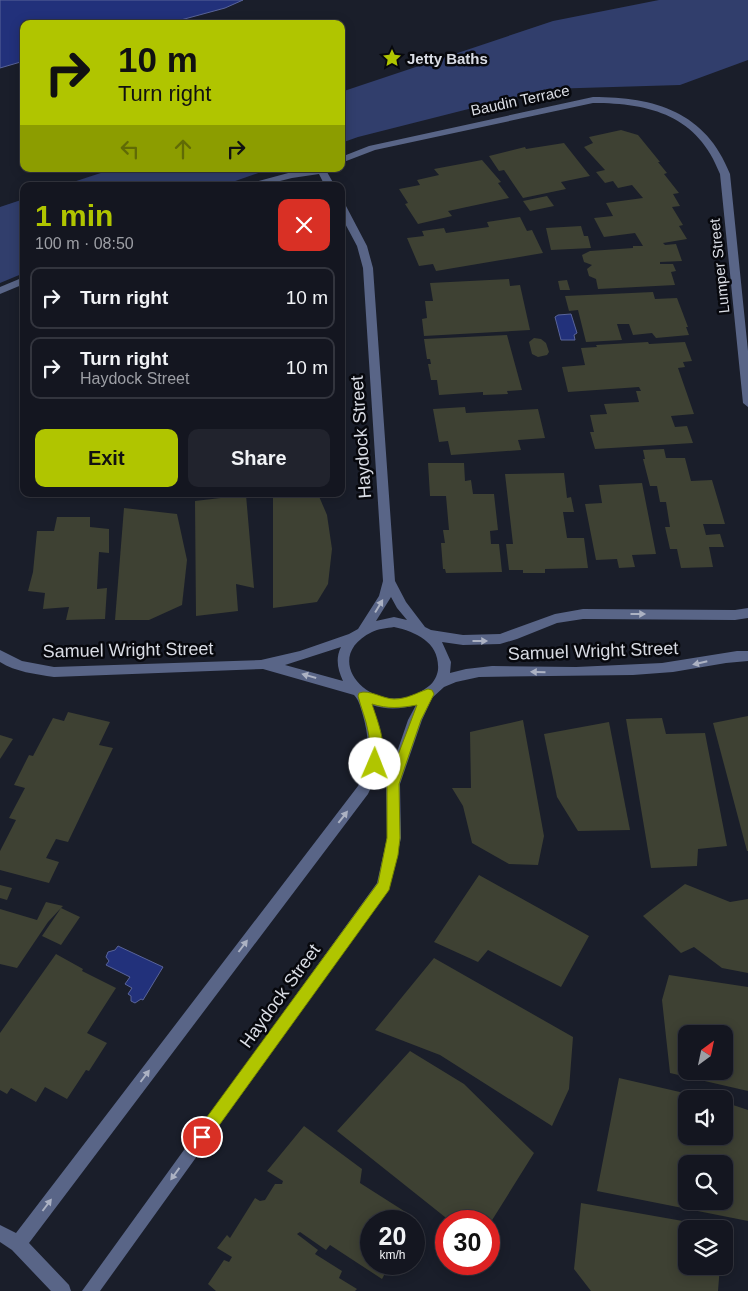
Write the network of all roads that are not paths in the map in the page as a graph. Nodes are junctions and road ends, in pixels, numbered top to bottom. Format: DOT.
graph roads {
  1 [pos="702,133"];
  2 [pos="345,158"];
  3 [pos="313,172"];
  4 [pos="267,182"];
  5 [pos="345,214"];
  6 [pos="20,282"];
  7 [pos="0,291"];
  8 [pos="748,403"];
  9 [pos="389,581"];
  10 [pos="748,613"];
  11 [pos="364,629"];
  12 [pos="427,632"];
  13 [pos="353,638"];
  14 [pos="0,655"];
  15 [pos="748,656"];
  16 [pos="261,665"];
  17 [pos="440,683"];
  18 [pos="360,693"];
  19 [pos="428,694"];
  20 [pos="0,1233"];
  21 [pos="18,1244"];
  22 [pos="63,1291"];
  23 [pos="90,1291"];
  1 -- 2 [label="street, Baudin Terrace"];
  1 -- 8 [label="street, Lumper Street"];
  3 -- 4 [label="street"];
  5 -- 9 [label="street, Haydock Street"];
  6 -- 7 [label="street"];
  11 -- 9 [label="street, Haydock Street, one-way"];
  9 -- 12 [label="street, Haydock Street"];
  12 -- 10 [label="street, Samuel Wright Street, one-way"];
  11 -- 12 [label="street"];
  11 -- 13 [label="street"];
  12 -- 17 [label="street"];
  13 -- 16 [label="street, Samuel Wright Street"];
  13 -- 18 [label="street"];
  14 -- 16 [label="street, Samuel Wright Street"];
  15 -- 17 [label="street, Samuel Wright Street, one-way"];
  18 -- 16 [label="street, Samuel Wright Street, one-way"];
  17 -- 19 [label="street"];
  18 -- 19 [label="street"];
  21 -- 18 [label="street, one-way"];
  19 -- 23 [label="street, Haydock Street, one-way"];
  20 -- 21 [label="street"];
  21 -- 22 [label="street"];
}
